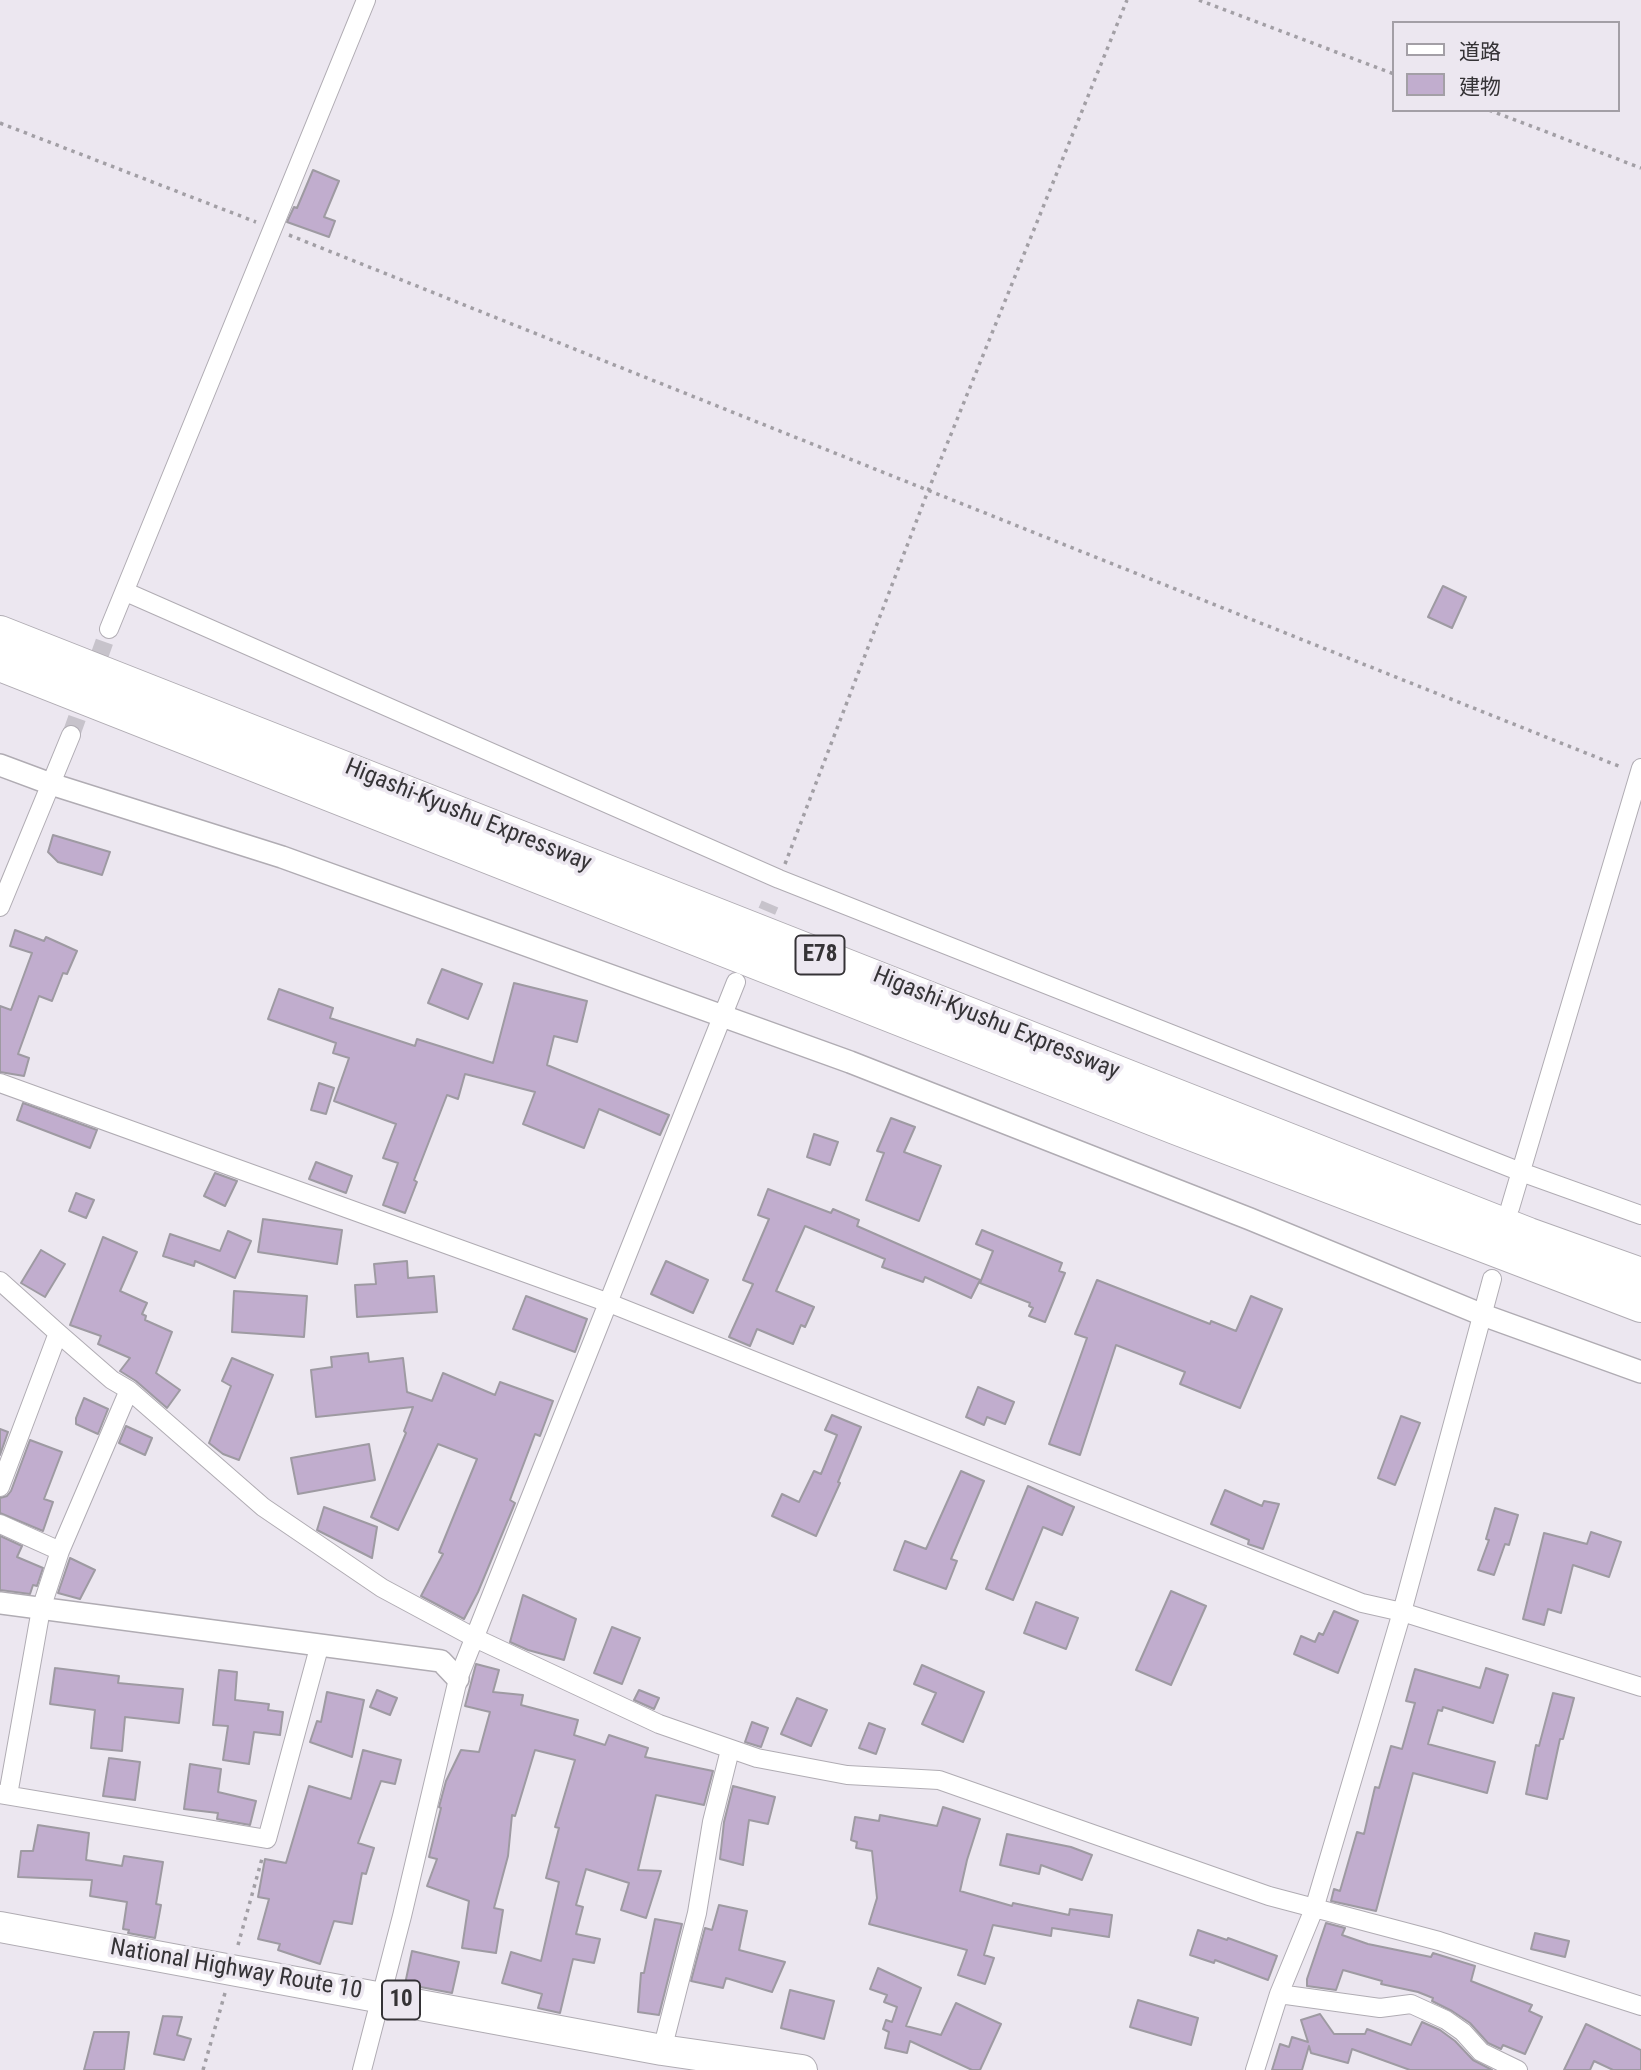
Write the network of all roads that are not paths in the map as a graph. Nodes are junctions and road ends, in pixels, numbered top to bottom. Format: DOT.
graph roads {
  1 [pos="366,0"];
  2 [pos="125,592"];
  3 [pos="109,629"];
  4 [pos="0,632"];
  5 [pos="0,666"];
  6 [pos="71,736"];
  7 [pos="0,765"];
  8 [pos="1640,771"];
  9 [pos="51,784"];
  10 [pos="0,907"];
  11 [pos="736,982"];
  12 [pos="722,1015"];
  13 [pos="0,1083"];
  14 [pos="1521,1172"];
  15 [pos="1510,1208"];
  16 [pos="1641,1215"];
  17 [pos="1641,1274"];
  18 [pos="1492,1279"];
  19 [pos="0,1281"];
  20 [pos="609,1303"];
  21 [pos="1641,1306"];
  22 [pos="1483,1315"];
  23 [pos="58,1333"];
  24 [pos="1641,1372"];
  25 [pos="130,1390"];
  26 [pos="0,1487"];
  27 [pos="0,1524"];
  28 [pos="60,1551"];
  29 [pos="0,1603"];
  30 [pos="41,1609"];
  31 [pos="1402,1612"];
  32 [pos="475,1637"];
  33 [pos="320,1644"];
  34 [pos="458,1679"];
  35 [pos="1641,1687"];
  36 [pos="730,1750"];
  37 [pos="4,1794"];
  38 [pos="1314,1909"];
  39 [pos="0,1927"];
  40 [pos="1279,1994"];
  41 [pos="382,1996"];
  42 [pos="1641,2006"];
  43 [pos="662,2050"];
  44 [pos="362,2070"];
  45 [pos="802,2070"];
  46 [pos="1255,2070"];
  47 [pos="1518,2070"];
  1 -- 2 [label="street"];
  2 -- 3 [label="street"];
  2 -- 14 [label="street"];
  4 -- 17 [label="highway, Higashi-Kyushu Expressway / E78"];
  5 -- 21 [label="highway, Higashi-Kyushu Expressway / E78"];
  6 -- 9 [label="street"];
  7 -- 9 [label="street"];
  8 -- 14 [label="street"];
  9 -- 10 [label="street"];
  9 -- 12 [label="street"];
  11 -- 12 [label="street"];
  12 -- 20 [label="street"];
  12 -- 22 [label="street"];
  13 -- 20 [label="street"];
  14 -- 15 [label="street"];
  14 -- 16 [label="street"];
  18 -- 22 [label="street"];
  19 -- 23 [label="street"];
  20 -- 31 [label="street"];
  20 -- 32 [label="street"];
  22 -- 24 [label="street"];
  22 -- 31 [label="street"];
  23 -- 25 [label="street"];
  23 -- 26 [label="street"];
  25 -- 28 [label="street"];
  25 -- 32 [label="street"];
  27 -- 28 [label="street"];
  28 -- 30 [label="street"];
  29 -- 30 [label="street"];
  30 -- 33 [label="street"];
  30 -- 37 [label="street"];
  31 -- 35 [label="street"];
  31 -- 38 [label="street"];
  32 -- 34 [label="street"];
  32 -- 36 [label="street"];
  33 -- 34 [label="street"];
  33 -- 37 [label="street"];
  34 -- 41 [label="street"];
  36 -- 38 [label="street"];
  36 -- 43 [label="street"];
  38 -- 40 [label="street"];
  38 -- 42 [label="street"];
  39 -- 41 [label="highway, National Highway Route 10 / 10"];
  40 -- 46 [label="street"];
  40 -- 47 [label="street"];
  41 -- 43 [label="highway, National Highway Route 10 / 10"];
  41 -- 44 [label="street"];
  43 -- 45 [label="highway, National Highway Route 10 / 10"];
}
